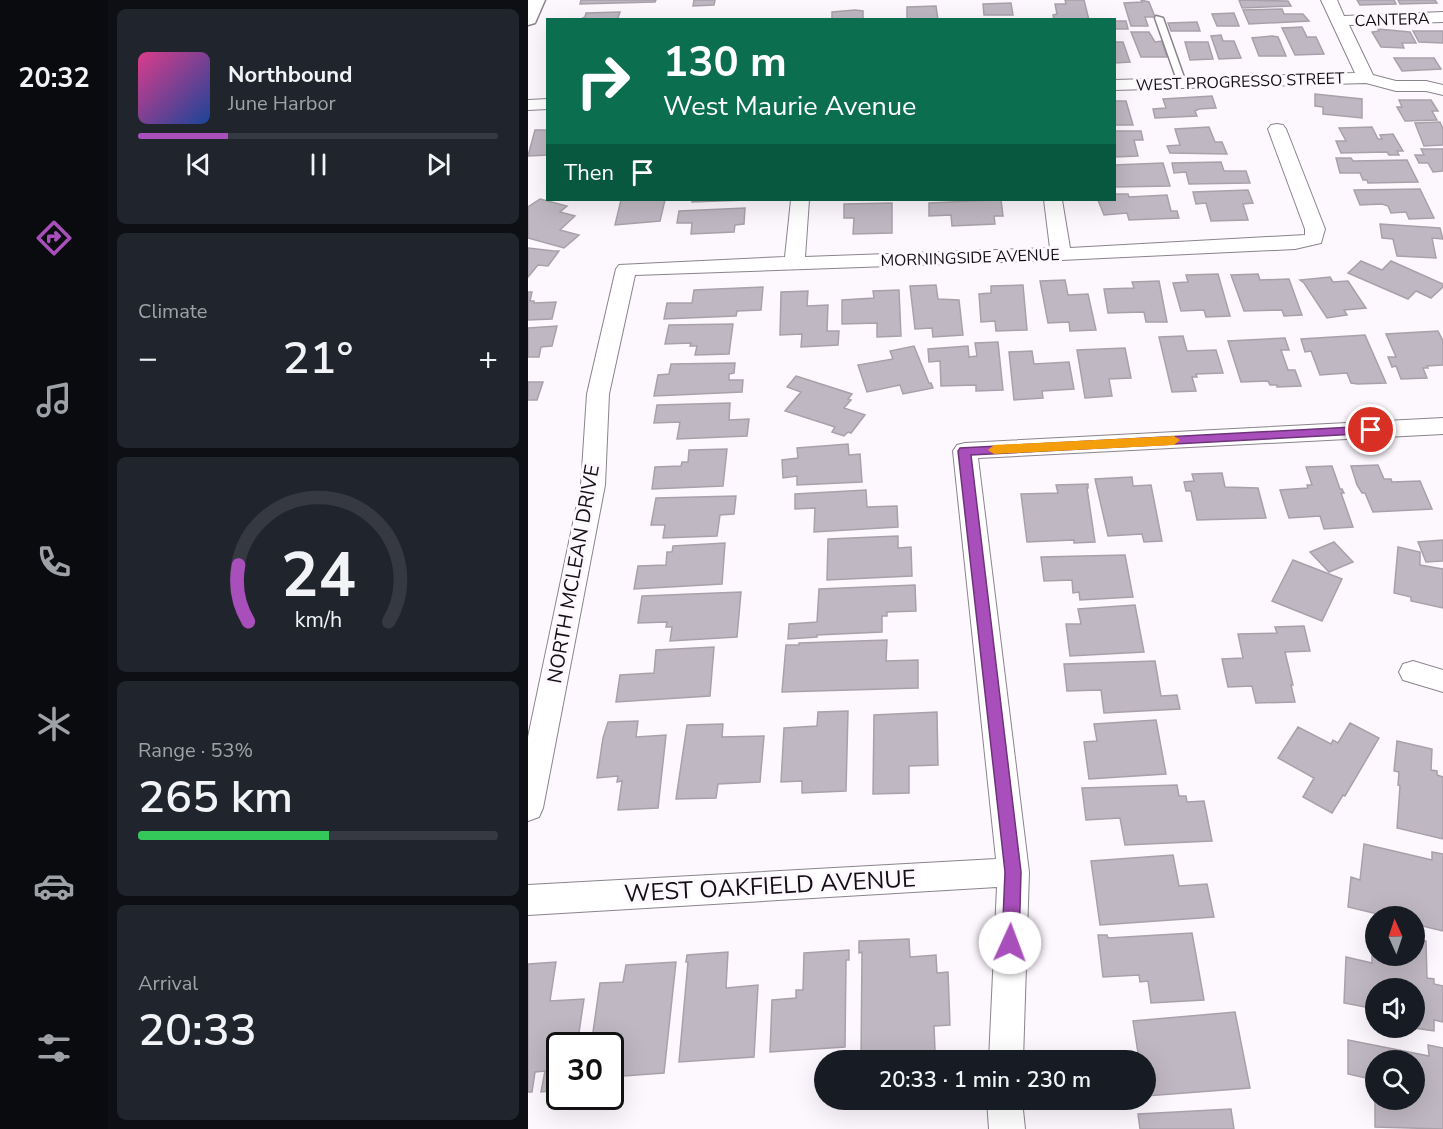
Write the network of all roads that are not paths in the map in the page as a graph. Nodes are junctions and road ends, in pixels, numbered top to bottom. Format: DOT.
graph roads {
  1 [pos="535,0"];
  2 [pos="1329,0"];
  3 [pos="1443,17"];
  4 [pos="1159,18"];
  5 [pos="528,19"];
  6 [pos="1340,21"];
  7 [pos="1366,78"];
  8 [pos="1182,83"];
  9 [pos="1116,85"];
  10 [pos="1443,90"];
  11 [pos="546,104"];
  12 [pos="528,105"];
  13 [pos="1277,129"];
  14 [pos="800,201"];
  15 [pos="1053,201"];
  16 [pos="1061,254"];
  17 [pos="795,263"];
  18 [pos="626,269"];
  19 [pos="1443,426"];
  20 [pos="1413,672"];
  21 [pos="1443,681"];
  22 [pos="528,808"];
  23 [pos="1013,872"];
  24 [pos="528,900"];
  25 [pos="1006,1050"];
  26 [pos="1006,1110"];
  27 [pos="1007,1129"];
  1 -- 5 [label="main road"];
  2 -- 6 [label="street"];
  3 -- 6 [label="street, CANTERA"];
  4 -- 8 [label="lane"];
  6 -- 7 [label="street"];
  7 -- 8 [label="street, WEST PROGRESSO STREET"];
  7 -- 10 [label="street"];
  8 -- 9 [label="street, WEST PROGRESSO STREET"];
  11 -- 12 [label="street"];
  13 -- 16 [label="street, MORNINGSIDE AVENUE"];
  14 -- 17 [label="street"];
  15 -- 16 [label="street"];
  16 -- 17 [label="street, MORNINGSIDE AVENUE"];
  17 -- 18 [label="street, MORNINGSIDE AVENUE"];
  18 -- 22 [label="street, NORTH MCLEAN DRIVE"];
  19 -- 23 [label="street"];
  20 -- 21 [label="street"];
  23 -- 24 [label="street, WEST OAKFIELD AVENUE"];
  23 -- 25 [label="street"];
  26 -- 27 [label="street"];
}
